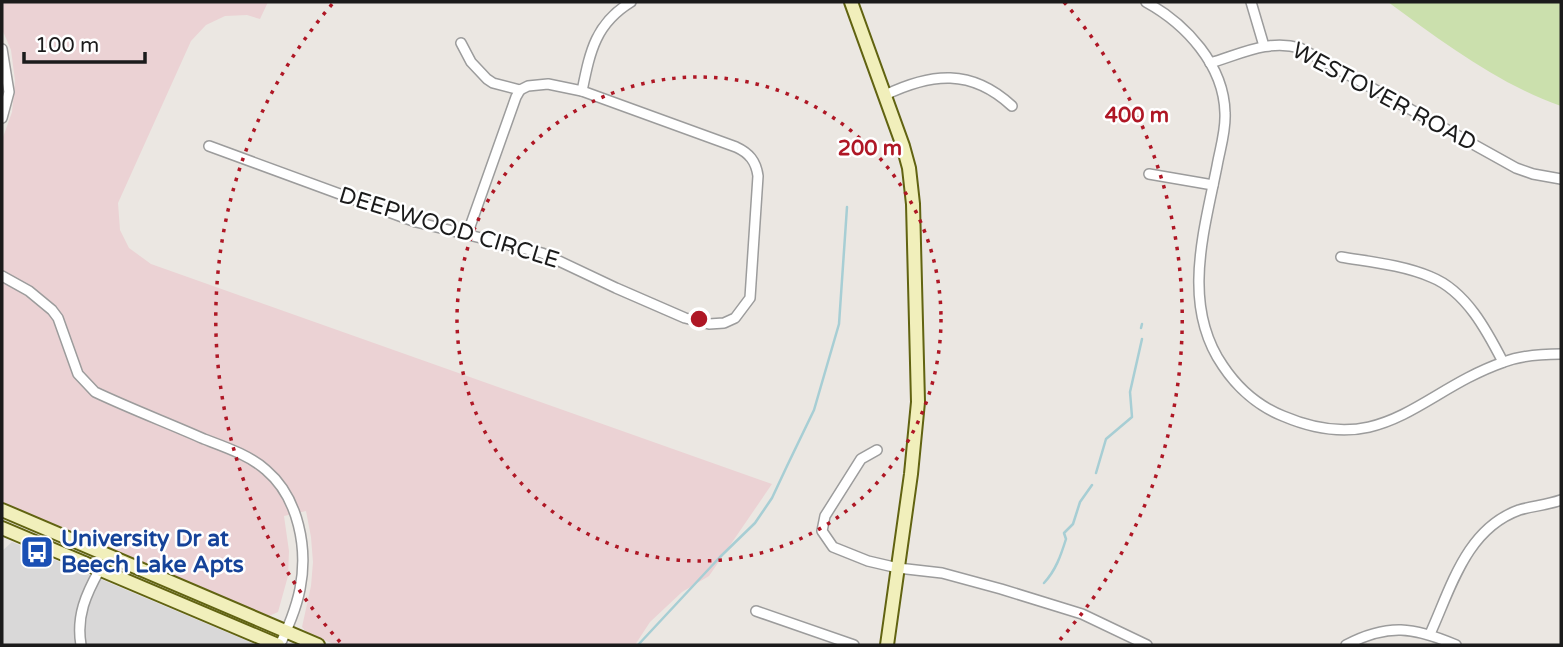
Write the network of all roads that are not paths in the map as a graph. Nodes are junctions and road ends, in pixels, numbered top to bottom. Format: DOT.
graph roads {
  1 [pos="631,2"];
  2 [pos="851,2"];
  3 [pos="1146,2"];
  4 [pos="1251,2"];
  5 [pos="461,43"];
  6 [pos="1264,46"];
  7 [pos="2,49"];
  8 [pos="1210,63"];
  9 [pos="520,90"];
  10 [pos="582,91"];
  11 [pos="885,95"];
  12 [pos="1012,106"];
  13 [pos="2,118"];
  14 [pos="209,146"];
  15 [pos="1149,174"];
  16 [pos="1561,179"];
  17 [pos="1213,185"];
  18 [pos="467,235"];
  19 [pos="1341,257"];
  20 [pos="2,276"];
  21 [pos="1561,354"];
  22 [pos="1503,362"];
  23 [pos="877,450"];
  24 [pos="1561,500"];
  25 [pos="2,510"];
  26 [pos="2,528"];
  27 [pos="898,568"];
  28 [pos="100,569"];
  29 [pos="755,611"];
  30 [pos="286,631"];
  31 [pos="1430,634"];
  32 [pos="1142,644"];
  33 [pos="81,645"];
  34 [pos="279,645"];
  35 [pos="318,645"];
  36 [pos="854,645"];
  37 [pos="887,645"];
  38 [pos="1346,645"];
  39 [pos="1456,645"];
  1 -- 10 [label="street"];
  2 -- 11 [label="street"];
  3 -- 8 [label="street"];
  4 -- 6 [label="street"];
  5 -- 9 [label="street, DEEPWOOD CIRCLE"];
  6 -- 8 [label="street, WESTOVER ROAD"];
  6 -- 16 [label="street, WESTOVER ROAD"];
  7 -- 13 [label="street"];
  8 -- 17 [label="street"];
  9 -- 10 [label="street, DEEPWOOD CIRCLE"];
  9 -- 18 [label="street"];
  10 -- 18 [label="street, DEEPWOOD CIRCLE"];
  11 -- 12 [label="street"];
  11 -- 27 [label="street"];
  14 -- 18 [label="street, DEEPWOOD CIRCLE"];
  15 -- 17 [label="street"];
  17 -- 22 [label="street"];
  19 -- 22 [label="street"];
  20 -- 30 [label="street"];
  21 -- 22 [label="street"];
  23 -- 27 [label="street"];
  24 -- 31 [label="street"];
  25 -- 30 [label="street"];
  26 -- 28 [label="street"];
  27 -- 32 [label="street"];
  27 -- 37 [label="street"];
  28 -- 33 [label="street"];
  28 -- 34 [label="street"];
  29 -- 36 [label="street"];
  30 -- 34 [label="street"];
  30 -- 35 [label="street"];
  31 -- 38 [label="street"];
  31 -- 39 [label="street"];
}
